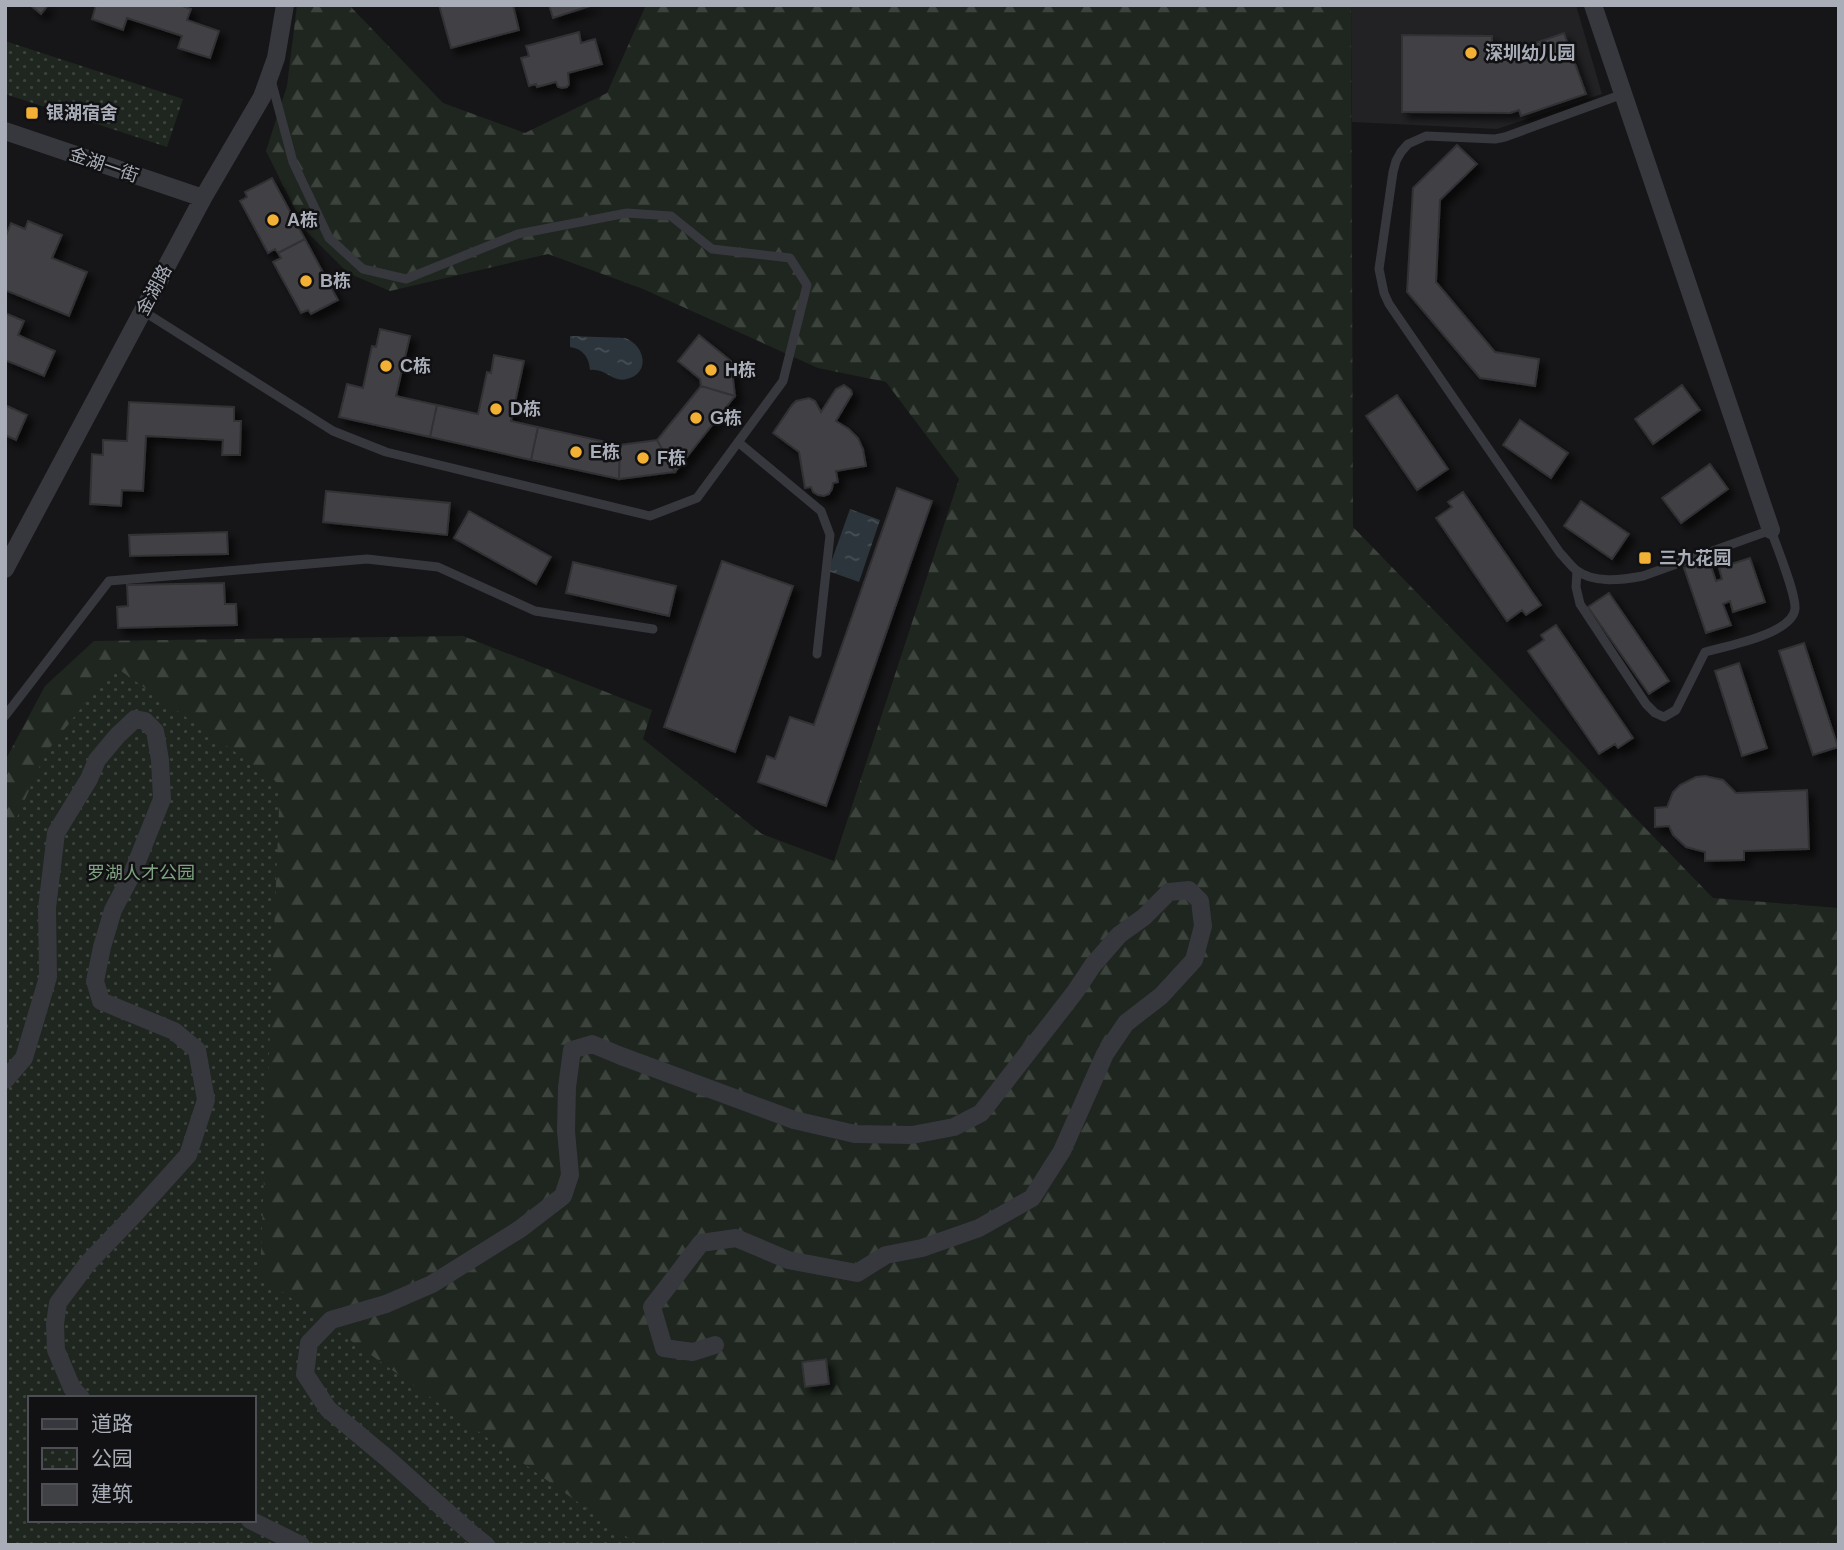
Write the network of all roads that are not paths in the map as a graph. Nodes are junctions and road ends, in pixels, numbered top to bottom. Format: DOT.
graph roads {
  1 [pos="285,5"];
  2 [pos="1593,5"];
  3 [pos="270,78"];
  4 [pos="1623,94"];
  5 [pos="5,131"];
  6 [pos="203,198"];
  7 [pos="143,311"];
  8 [pos="737,442"];
  9 [pos="1771,530"];
  10 [pos="5,569"];
  11 [pos="1577,571"];
  12 [pos="653,629"];
  13 [pos="817,654"];
  14 [pos="5,716"];
  15 [pos="5,1080"];
  16 [pos="715,1345"];
  17 [pos="78,1396"];
  18 [pos="254,1522"];
  19 [pos="301,1545"];
  20 [pos="486,1545"];
  1 -- 3 [label="street, 金湖路"];
  2 -- 4 [label="street"];
  3 -- 6 [label="street, 金湖路"];
  3 -- 8 [label="lane"];
  4 -- 9 [label="street"];
  4 -- 11 [label="lane"];
  5 -- 6 [label="street, 金湖一街"];
  6 -- 7 [label="street, 金湖路"];
  7 -- 8 [label="lane"];
  7 -- 10 [label="street, 金湖路"];
  8 -- 13 [label="lane"];
  9 -- 11 [label="lane"];
  9 -- 11 [label="lane"];
  12 -- 14 [label="lane"];
  15 -- 17 [label="street"];
  16 -- 20 [label="street"];
  18 -- 19 [label="street"];
}
